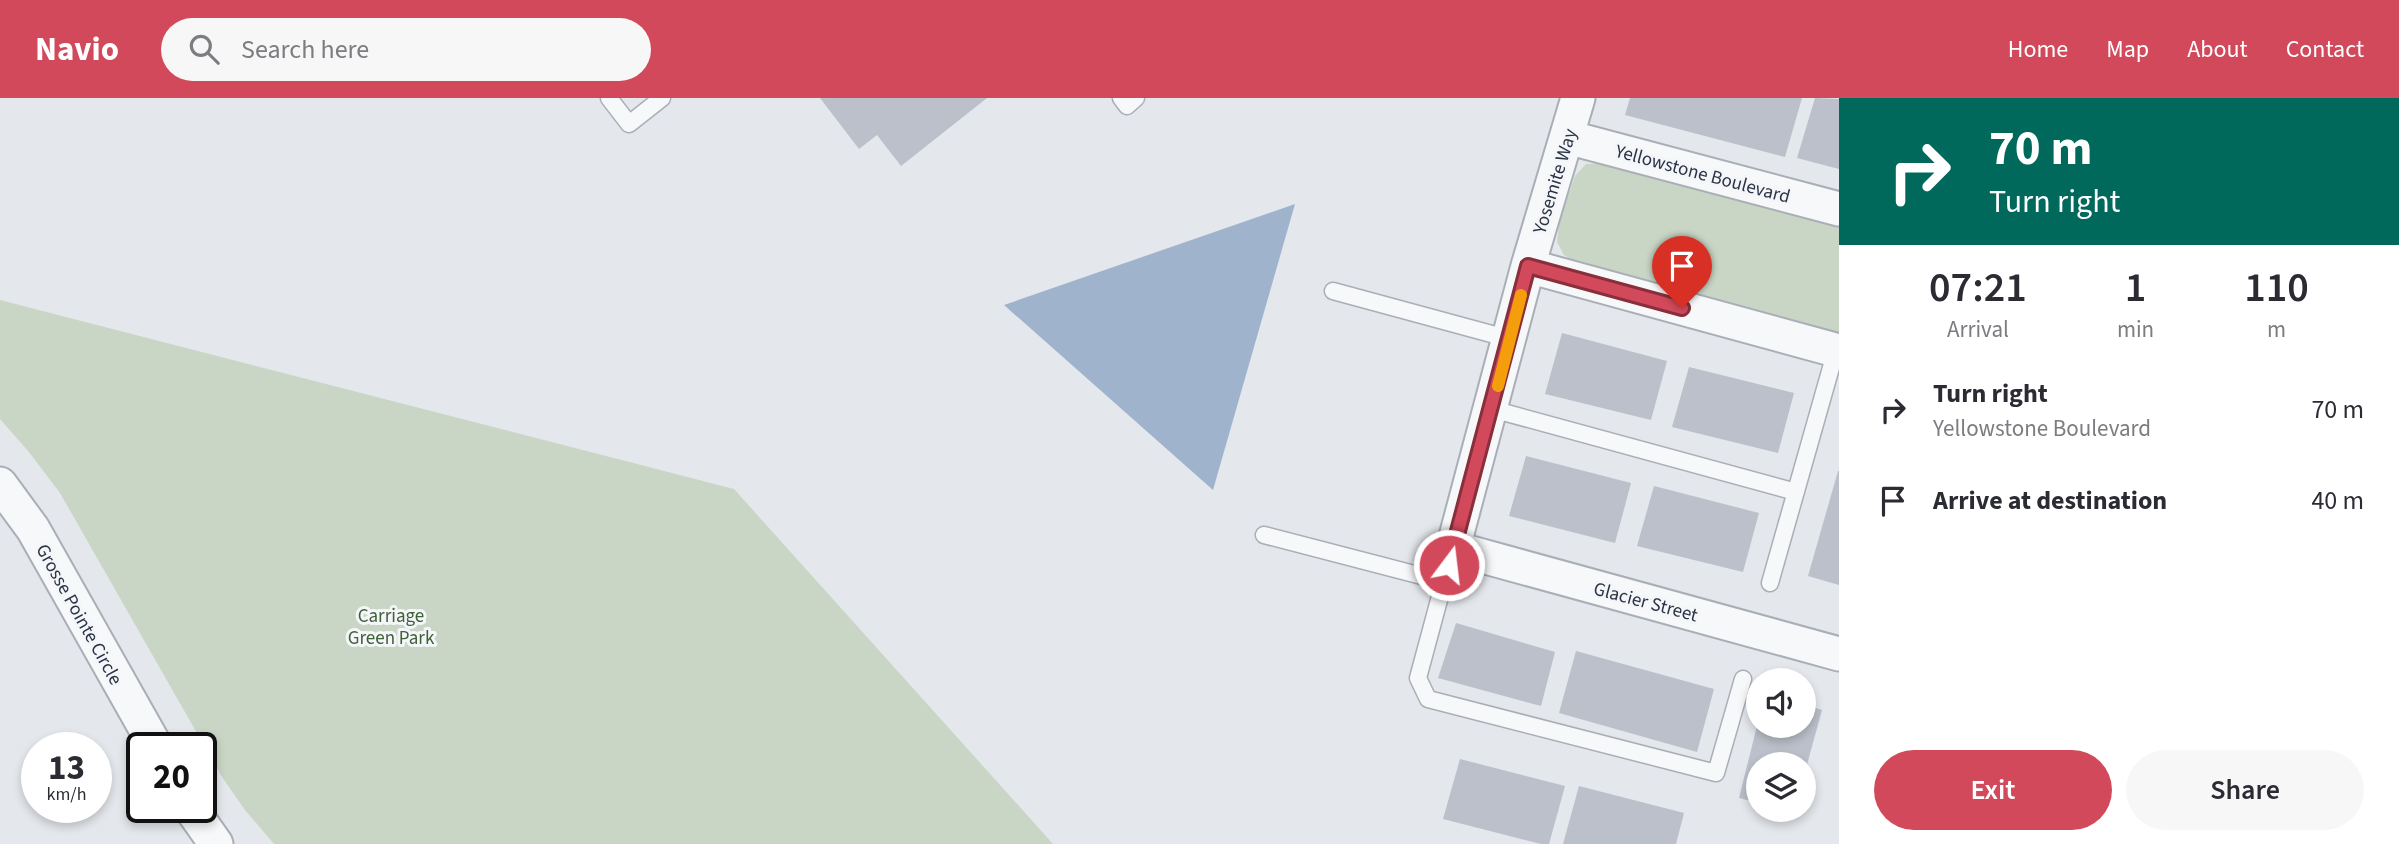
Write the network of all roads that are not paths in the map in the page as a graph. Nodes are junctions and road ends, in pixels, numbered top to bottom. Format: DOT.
graph roads {
  1 [pos="608,98"];
  2 [pos="662,98"];
  3 [pos="1121,98"];
  4 [pos="1136,98"];
  5 [pos="1578,98"];
  6 [pos="1567,137"];
  7 [pos="1839,209"];
  8 [pos="1528,266"];
  9 [pos="1333,292"];
  10 [pos="1510,339"];
  11 [pos="1838,350"];
  12 [pos="1492,409"];
  13 [pos="0,484"];
  14 [pos="1796,492"];
  15 [pos="1264,535"];
  16 [pos="1453,548"];
  17 [pos="1445,582"];
  18 [pos="1770,583"];
  19 [pos="1839,654"];
  20 [pos="1743,679"];
  21 [pos="148,732"];
  1 -- 2 [label="lane"];
  3 -- 4 [label="lane"];
  5 -- 6 [label="street, Yosemite Way"];
  6 -- 7 [label="street, Yellowstone Boulevard"];
  6 -- 8 [label="street, Yosemite Way"];
  8 -- 10 [label="street, Yosemite Way"];
  8 -- 11 [label="street"];
  9 -- 10 [label="lane"];
  10 -- 12 [label="street, Yosemite Way"];
  11 -- 14 [label="lane"];
  12 -- 14 [label="lane"];
  12 -- 16 [label="street, Yosemite Way"];
  13 -- 21 [label="street, Grosse Pointe Circle"];
  14 -- 18 [label="lane"];
  15 -- 17 [label="lane"];
  16 -- 17 [label="lane"];
  16 -- 19 [label="street, Glacier Street"];
  17 -- 20 [label="lane"];
}
